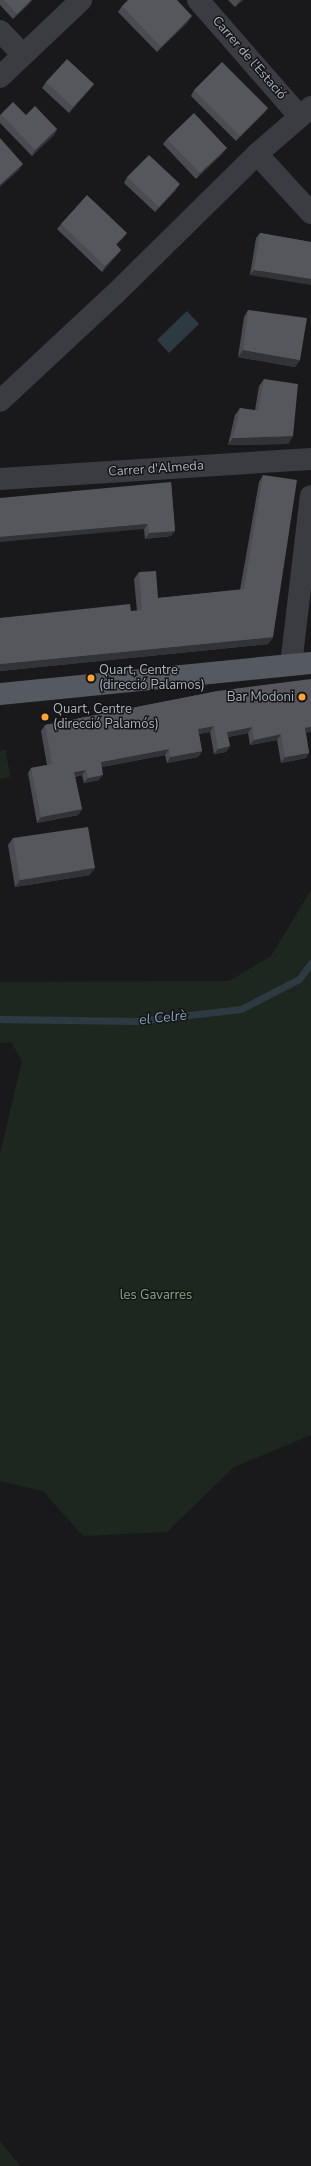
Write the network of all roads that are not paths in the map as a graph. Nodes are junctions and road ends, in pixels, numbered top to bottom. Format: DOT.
graph roads {
  1 [pos="81,0"];
  2 [pos="198,0"];
  3 [pos="0,30"];
  4 [pos="23,55"];
  5 [pos="0,77"];
  6 [pos="306,112"];
  7 [pos="257,154"];
  8 [pos="311,213"];
  9 [pos="0,401"];
  10 [pos="311,459"];
  11 [pos="0,479"];
  12 [pos="311,496"];
  13 [pos="302,654"];
  14 [pos="0,694"];
  1 -- 4 [label="street"];
  2 -- 6 [label="street, Carrer de l'Estació"];
  3 -- 4 [label="street"];
  4 -- 5 [label="street"];
  6 -- 7 [label="street"];
  7 -- 8 [label="street"];
  7 -- 9 [label="street"];
  10 -- 11 [label="street, Carrer d'Almeda"];
  12 -- 13 [label="street"];
  13 -- 14 [label="main road"];
}
